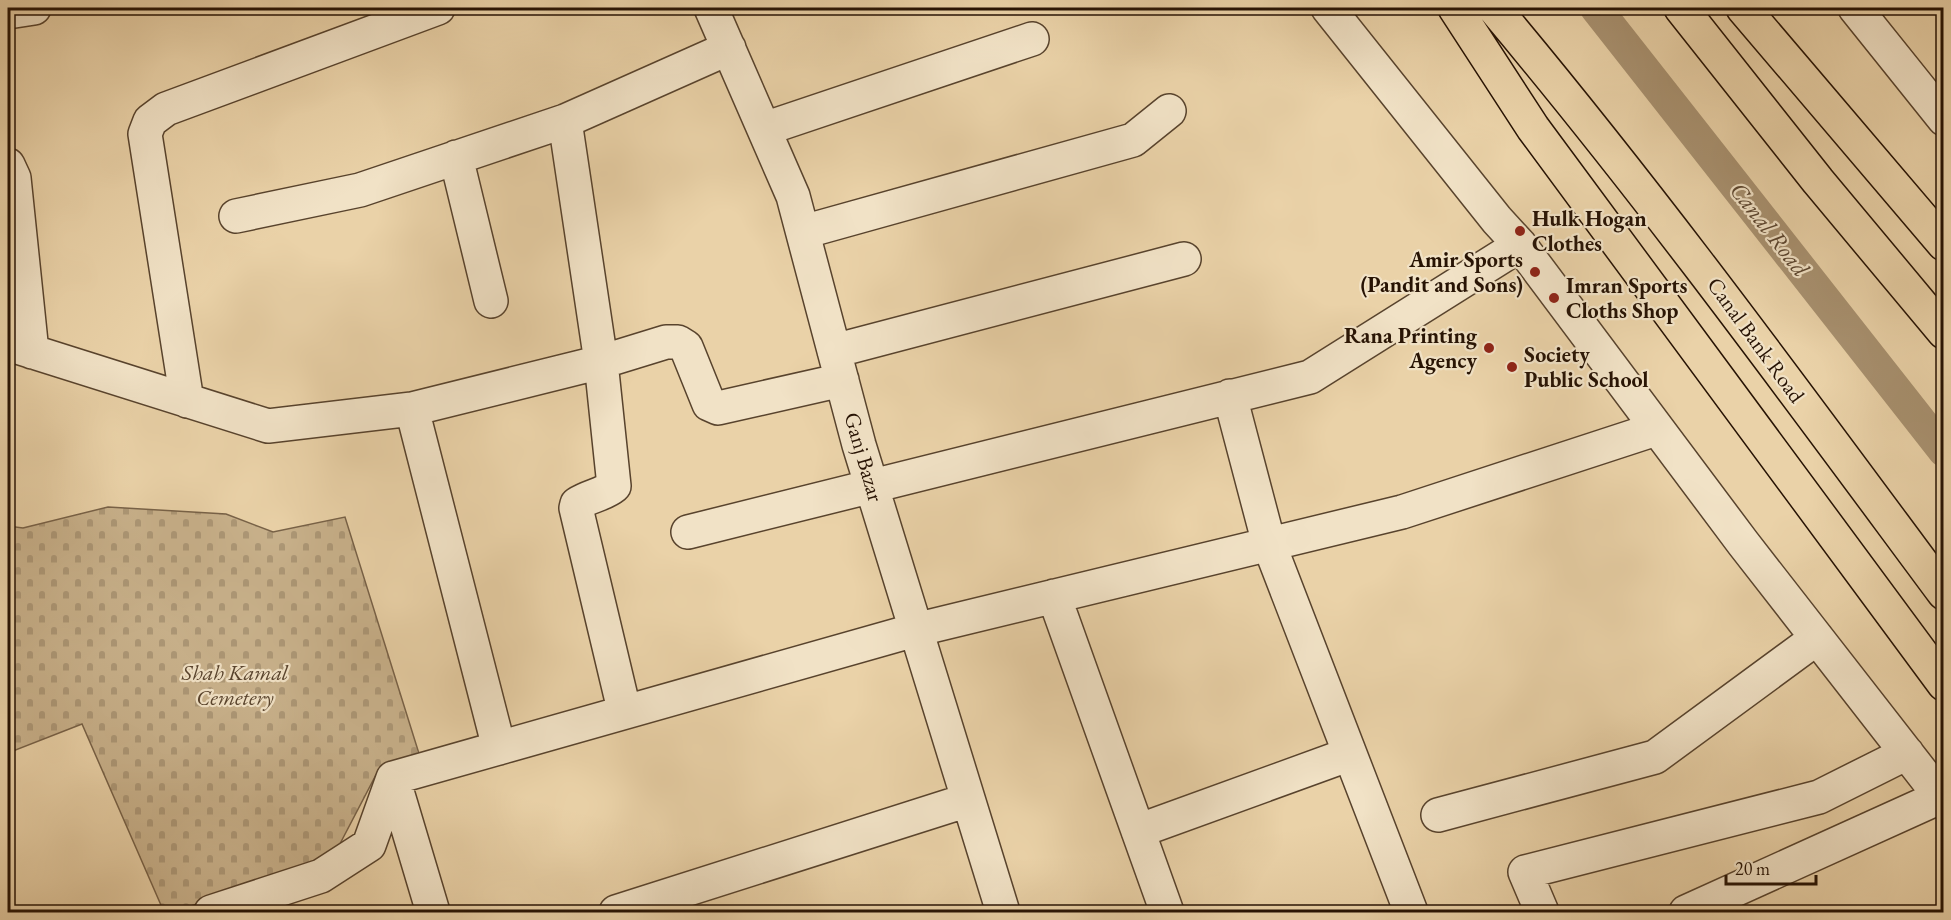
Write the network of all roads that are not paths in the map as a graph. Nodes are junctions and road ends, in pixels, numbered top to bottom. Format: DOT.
graph roads {
  1 [pos="34,8"];
  2 [pos="438,8"];
  3 [pos="714,8"];
  4 [pos="1329,8"];
  5 [pos="1455,8"];
  6 [pos="1494,8"];
  7 [pos="1681,8"];
  8 [pos="1743,8"];
  9 [pos="1855,8"];
  10 [pos="8,12"];
  11 [pos="1032,39"];
  12 [pos="729,48"];
  13 [pos="1169,111"];
  14 [pos="1944,119"];
  15 [pos="565,121"];
  16 [pos="764,129"];
  17 [pos="456,157"];
  18 [pos="8,165"];
  19 [pos="236,216"];
  20 [pos="803,232"];
  21 [pos="1944,244"];
  22 [pos="1520,245"];
  23 [pos="1184,259"];
  24 [pos="490,301"];
  25 [pos="1944,332"];
  26 [pos="20,348"];
  27 [pos="601,362"];
  28 [pos="838,366"];
  29 [pos="1230,396"];
  30 [pos="187,401"];
  31 [pos="412,409"];
  32 [pos="1656,429"];
  33 [pos="872,486"];
  34 [pos="688,532"];
  35 [pos="1269,544"];
  36 [pos="1944,593"];
  37 [pos="1054,597"];
  38 [pos="915,630"];
  39 [pos="1817,638"];
  40 [pos="1944,684"];
  41 [pos="621,697"];
  42 [pos="499,748"];
  43 [pos="1907,753"];
  44 [pos="1350,754"];
  45 [pos="393,778"];
  46 [pos="1942,799"];
  47 [pos="968,800"];
  48 [pos="1438,815"];
  49 [pos="1138,831"];
  50 [pos="211,912"];
  51 [pos="433,912"];
  52 [pos="616,912"];
  53 [pos="1003,912"];
  54 [pos="1167,912"];
  55 [pos="1411,912"];
  56 [pos="1542,912"];
  57 [pos="1686,912"];
  1 -- 10 [label="street"];
  2 -- 30 [label="street"];
  3 -- 12 [label="street, Ganj Bazar"];
  4 -- 22 [label="street"];
  5 -- 40 [label="highway"];
  6 -- 36 [label="highway, Canal Bank Road"];
  7 -- 25 [label="highway"];
  8 -- 21 [label="highway"];
  9 -- 14 [label="street"];
  11 -- 16 [label="street"];
  12 -- 15 [label="street"];
  12 -- 16 [label="street, Ganj Bazar"];
  13 -- 20 [label="street"];
  15 -- 17 [label="street"];
  15 -- 27 [label="street"];
  16 -- 20 [label="street, Ganj Bazar"];
  17 -- 19 [label="street"];
  17 -- 24 [label="street"];
  18 -- 26 [label="street"];
  20 -- 28 [label="street, Ganj Bazar"];
  22 -- 29 [label="street"];
  22 -- 32 [label="street"];
  23 -- 28 [label="street"];
  26 -- 30 [label="street"];
  27 -- 28 [label="street"];
  27 -- 31 [label="street"];
  27 -- 41 [label="street"];
  28 -- 33 [label="street, Ganj Bazar"];
  29 -- 33 [label="street"];
  29 -- 35 [label="street"];
  30 -- 31 [label="street"];
  31 -- 42 [label="street"];
  32 -- 35 [label="street"];
  32 -- 39 [label="street"];
  33 -- 34 [label="street"];
  33 -- 38 [label="street, Ganj Bazar"];
  35 -- 37 [label="street"];
  35 -- 44 [label="street"];
  37 -- 38 [label="street"];
  37 -- 49 [label="street"];
  38 -- 42 [label="street"];
  38 -- 47 [label="street, Ganj Bazar"];
  39 -- 43 [label="street"];
  39 -- 48 [label="street"];
  42 -- 45 [label="street"];
  43 -- 46 [label="street"];
  43 -- 56 [label="street"];
  44 -- 49 [label="street"];
  44 -- 55 [label="street"];
  45 -- 50 [label="street"];
  45 -- 51 [label="street"];
  46 -- 57 [label="street"];
  47 -- 52 [label="street"];
  47 -- 53 [label="street, Ganj Bazar"];
  49 -- 54 [label="street"];
}
